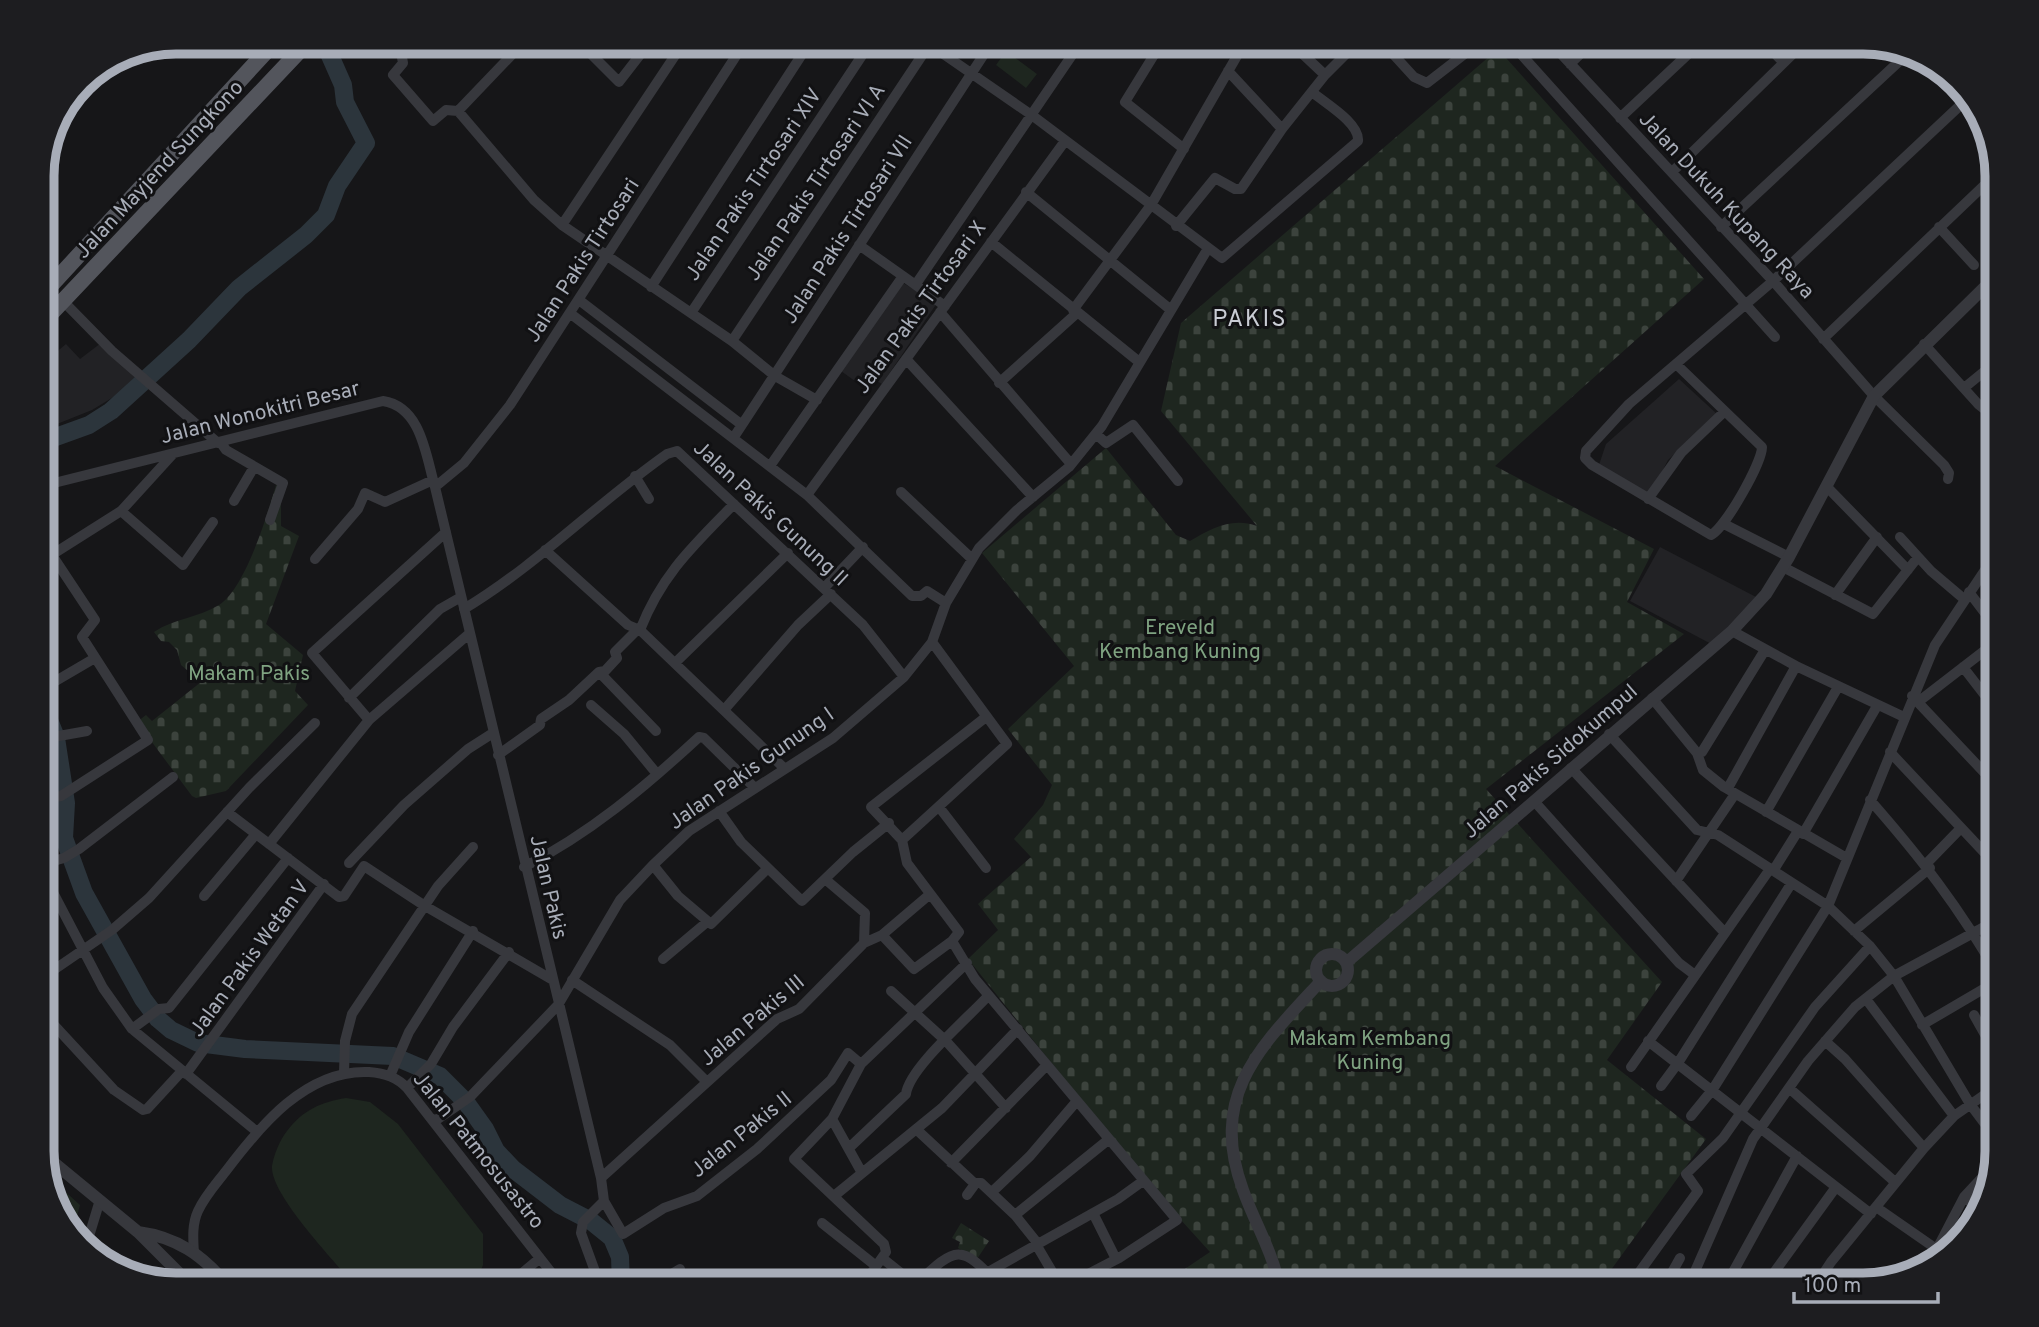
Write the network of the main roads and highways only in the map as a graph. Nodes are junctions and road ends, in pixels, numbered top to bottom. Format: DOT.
graph roads {
  1 [pos="264,54"];
  2 [pos="272,54"];
  3 [pos="297,54"];
  4 [pos="287,64"];
  5 [pos="253,66"];
  6 [pos="270,82"];
  7 [pos="55,281"];
  8 [pos="55,309"];
  1 -- 5 [label="main road, Jalan Mayjend Sungkono"];
  2 -- 4 [label="main road"];
  3 -- 4 [label="main road, Jalan Mayjend Sungkono"];
  4 -- 6 [label="main road, Jalan Mayjend Sungkono"];
  5 -- 6 [label="main road"];
  5 -- 7 [label="main road, Jalan Mayjend Sungkono"];
  6 -- 8 [label="main road, Jalan Mayjend Sungkono"];
}
